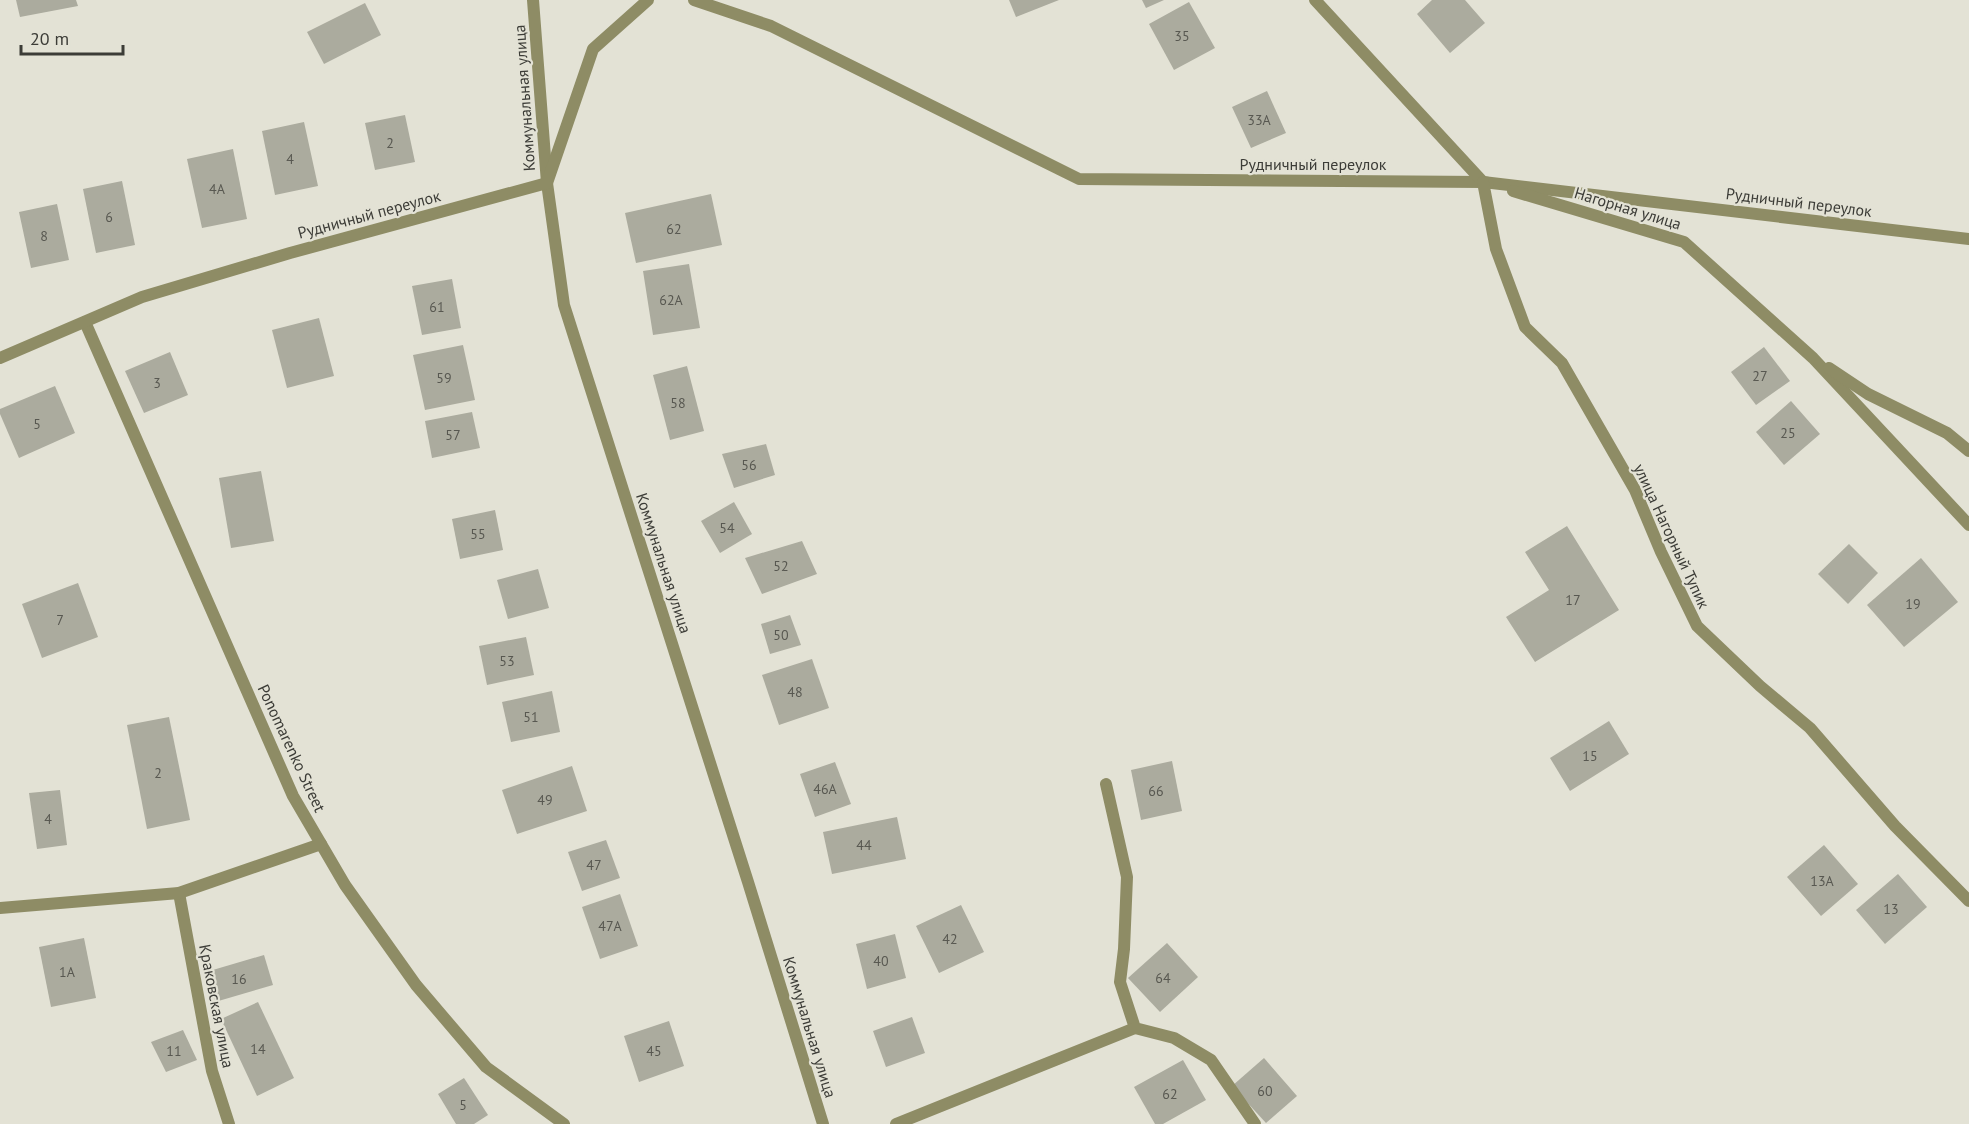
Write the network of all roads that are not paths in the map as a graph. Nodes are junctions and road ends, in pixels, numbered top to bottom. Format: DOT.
graph roads {
  1 [pos="533,0"];
  2 [pos="648,0"];
  3 [pos="694,0"];
  4 [pos="1315,0"];
  5 [pos="1483,182"];
  6 [pos="547,183"];
  7 [pos="1969,238"];
  8 [pos="85,322"];
  9 [pos="0,358"];
  10 [pos="1813,358"];
  11 [pos="1969,451"];
  12 [pos="1969,525"];
  13 [pos="1106,784"];
  14 [pos="321,844"];
  15 [pos="178,893"];
  16 [pos="1969,901"];
  17 [pos="0,908"];
  18 [pos="1135,1028"];
  19 [pos="229,1124"];
  20 [pos="564,1124"];
  21 [pos="823,1124"];
  22 [pos="896,1124"];
  23 [pos="1255,1124"];
  1 -- 6 [label="street, Коммунальная улица"];
  2 -- 6 [label="street"];
  3 -- 5 [label="street, Рудничный переулок"];
  4 -- 5 [label="street"];
  5 -- 7 [label="street, Рудничный переулок"];
  5 -- 10 [label="street, Нагорная улица"];
  5 -- 16 [label="street, улица Нагорный Тупик"];
  6 -- 8 [label="street, Рудничный переулок"];
  6 -- 21 [label="street, Коммунальная улица"];
  8 -- 9 [label="street, Рудничный переулок"];
  8 -- 14 [label="street, Ponomarenko Street"];
  10 -- 11 [label="street"];
  10 -- 12 [label="street, Нагорная улица"];
  13 -- 18 [label="street"];
  14 -- 15 [label="street"];
  14 -- 20 [label="street, Ponomarenko Street"];
  15 -- 17 [label="street"];
  15 -- 19 [label="street, Краковская улица"];
  18 -- 22 [label="street"];
  18 -- 23 [label="street"];
}
